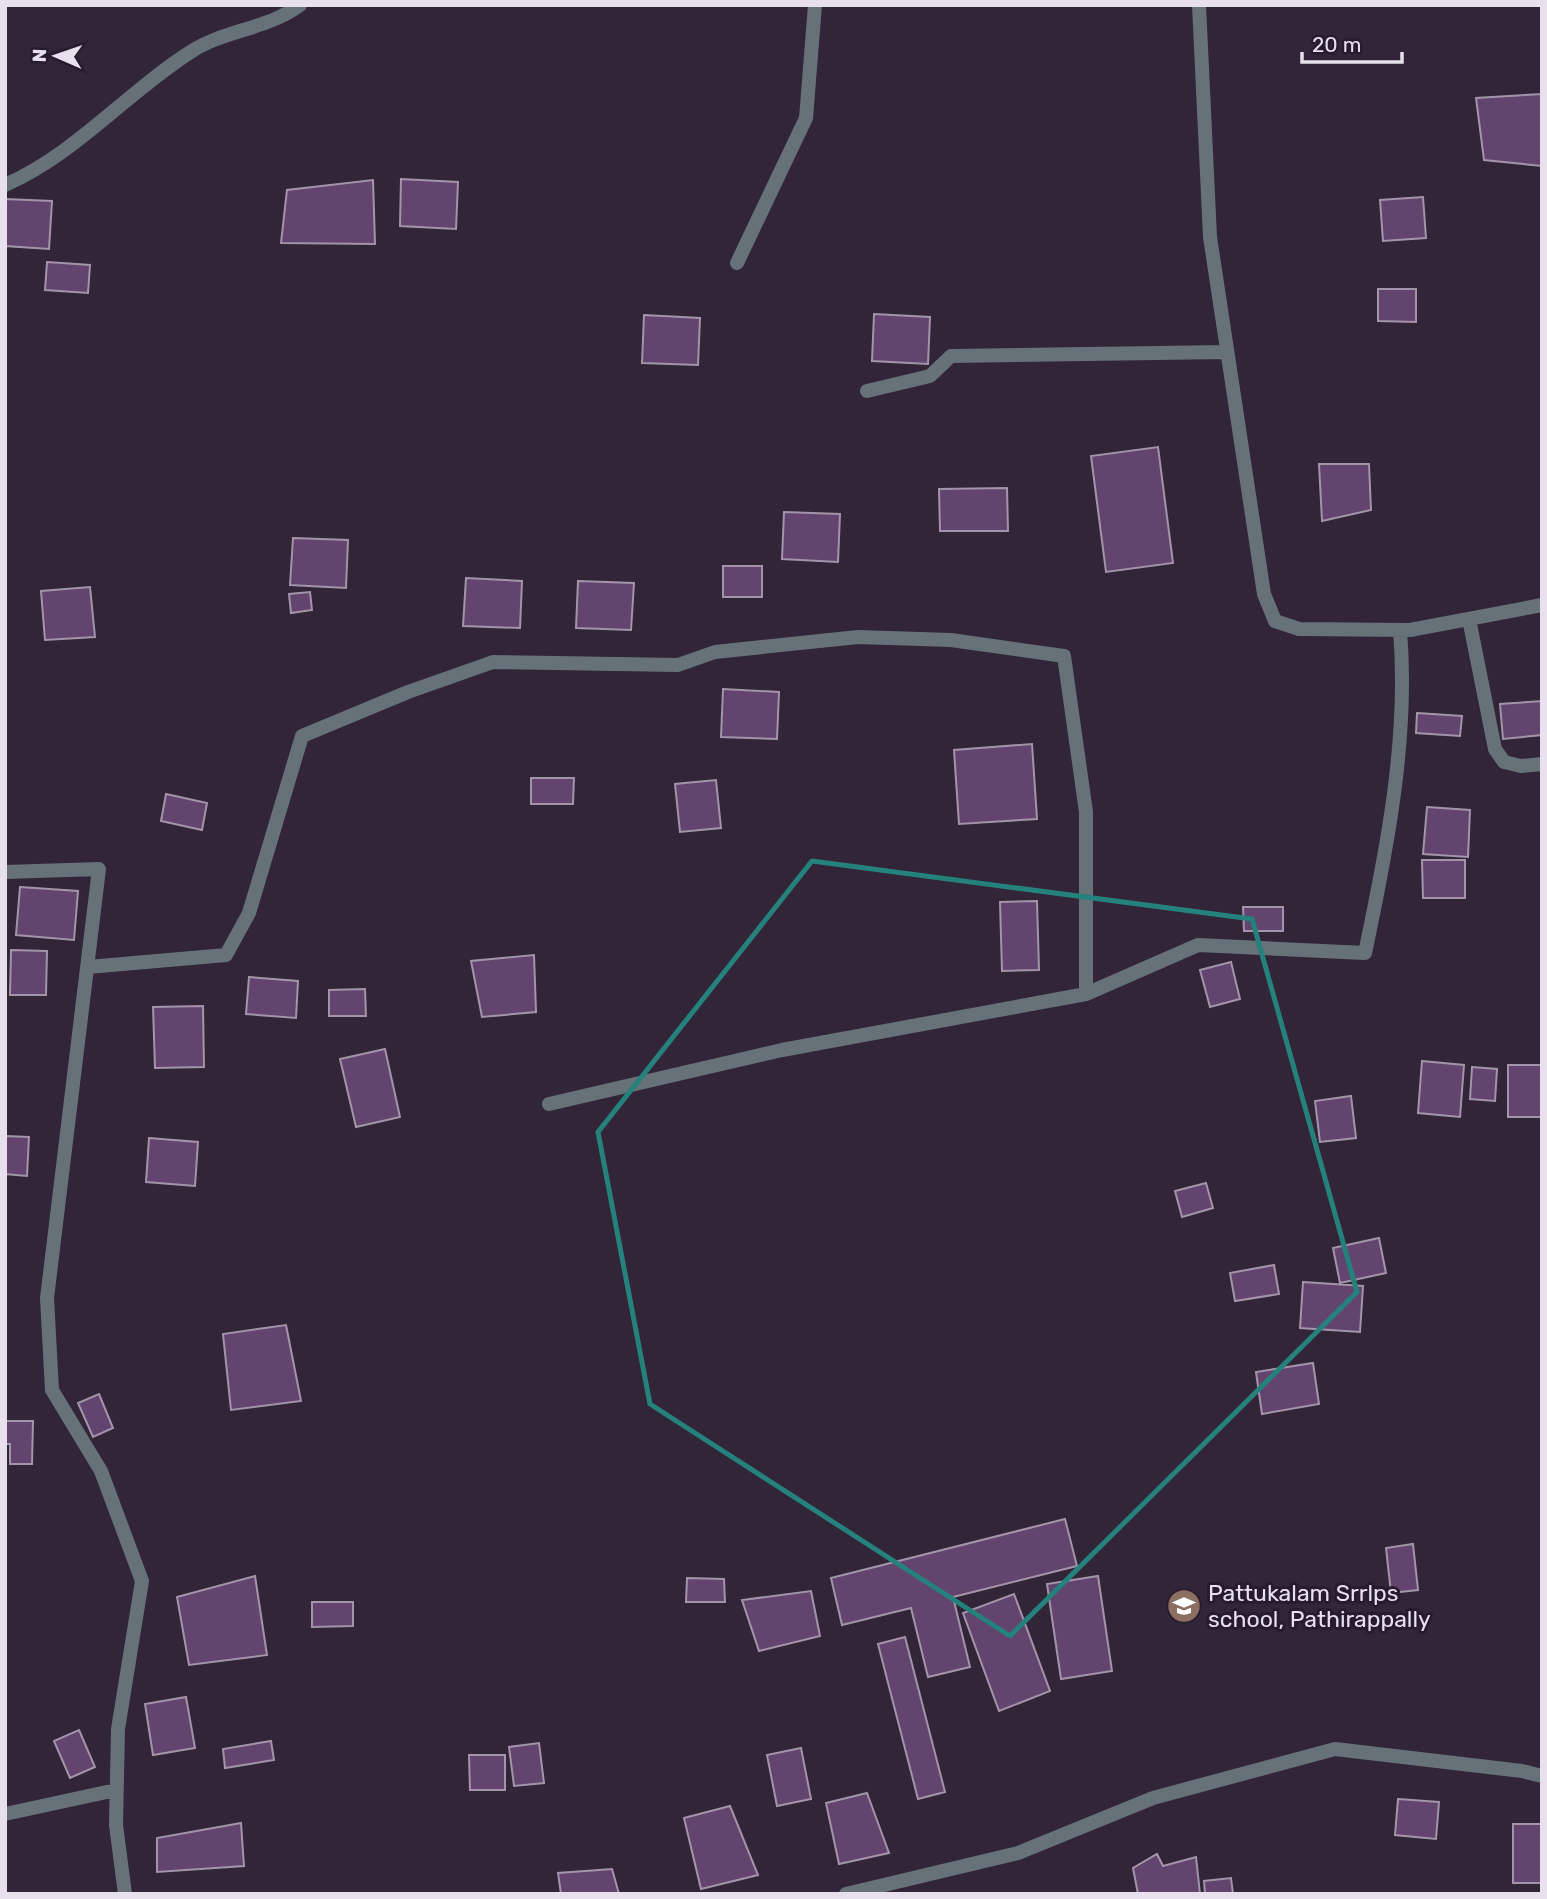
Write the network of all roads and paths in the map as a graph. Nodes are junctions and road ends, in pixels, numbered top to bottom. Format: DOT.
graph roads {
  1 [pos="300,5"];
  2 [pos="815,5"];
  3 [pos="1199,5"];
  4 [pos="5,185"];
  5 [pos="737,263"];
  6 [pos="1227,352"];
  7 [pos="867,391"];
  8 [pos="1542,605"];
  9 [pos="1469,619"];
  10 [pos="1400,630"];
  11 [pos="1542,764"];
  12 [pos="5,872"];
  13 [pos="88,967"];
  14 [pos="1086,994"];
  15 [pos="549,1104"];
  16 [pos="1542,1776"];
  17 [pos="116,1790"];
  18 [pos="5,1814"];
  19 [pos="125,1894"];
  20 [pos="846,1894"];
  1 -- 4 [label="street"];
  2 -- 5 [label="street"];
  3 -- 6 [label="street"];
  6 -- 7 [label="street"];
  6 -- 10 [label="street"];
  8 -- 9 [label="street"];
  9 -- 10 [label="street"];
  9 -- 11 [label="street"];
  10 -- 14 [label="street"];
  12 -- 13 [label="street"];
  13 -- 14 [label="street"];
  13 -- 17 [label="street"];
  14 -- 15 [label="street"];
  16 -- 20 [label="street"];
  17 -- 18 [label="street"];
  17 -- 19 [label="street"];
}
